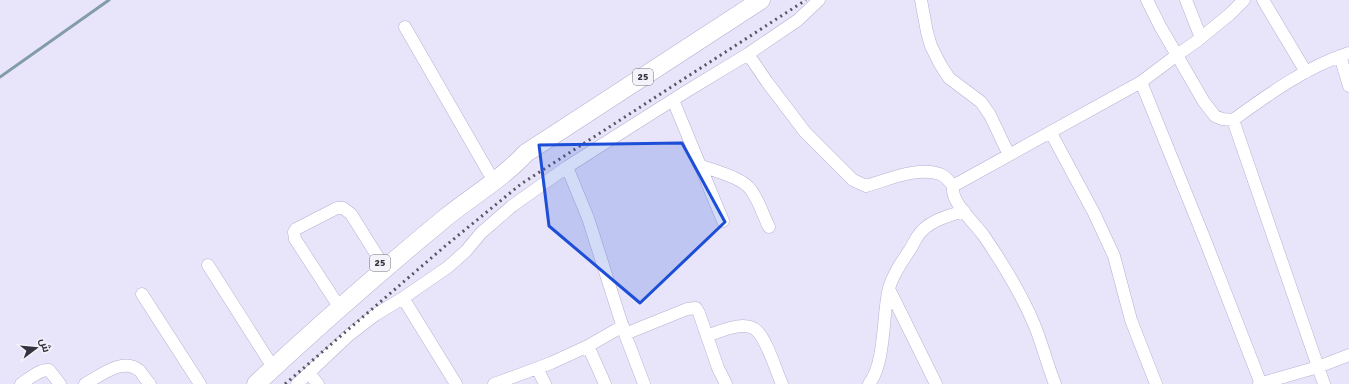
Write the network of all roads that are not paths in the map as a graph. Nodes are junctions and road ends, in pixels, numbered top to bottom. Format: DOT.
graph roads {
  1 [pos="761,0"];
  2 [pos="820,0"];
  3 [pos="920,0"];
  4 [pos="1147,0"];
  5 [pos="1186,0"];
  6 [pos="1244,0"];
  7 [pos="1263,0"];
  8 [pos="406,27"];
  9 [pos="1201,38"];
  10 [pos="748,54"];
  11 [pos="1345,54"];
  12 [pos="1177,55"];
  13 [pos="1306,72"];
  14 [pos="1142,82"];
  15 [pos="1349,86"];
  16 [pos="673,100"];
  17 [pos="1233,120"];
  18 [pos="1051,133"];
  19 [pos="526,154"];
  20 [pos="1009,155"];
  21 [pos="699,165"];
  22 [pos="567,167"];
  23 [pos="489,173"];
  24 [pos="953,186"];
  25 [pos="964,211"];
  26 [pos="723,221"];
  27 [pos="769,227"];
  28 [pos="381,262"];
  29 [pos="208,265"];
  30 [pos="889,289"];
  31 [pos="142,294"];
  32 [pos="404,298"];
  33 [pos="336,302"];
  34 [pos="624,330"];
  35 [pos="707,336"];
  36 [pos="588,346"];
  37 [pos="1349,355"];
  38 [pos="269,361"];
  39 [pos="1318,367"];
  40 [pos="537,368"];
  41 [pos="309,373"];
  42 [pos="21,384"];
  43 [pos="60,384"];
  44 [pos="85,384"];
  45 [pos="150,384"];
  46 [pos="200,384"];
  47 [pos="242,384"];
  48 [pos="256,384"];
  49 [pos="297,384"];
  50 [pos="318,384"];
  51 [pos="456,384"];
  52 [pos="494,384"];
  53 [pos="545,384"];
  54 [pos="605,384"];
  55 [pos="644,384"];
  56 [pos="726,384"];
  57 [pos="782,384"];
  58 [pos="869,384"];
  59 [pos="936,384"];
  60 [pos="1055,384"];
  61 [pos="1156,384"];
  62 [pos="1260,384"];
  63 [pos="1324,384"];
  1 -- 19 [label="highway, 25"];
  2 -- 10 [label="street"];
  3 -- 20 [label="street"];
  4 -- 12 [label="street"];
  5 -- 9 [label="street"];
  6 -- 9 [label="street"];
  7 -- 13 [label="street"];
  8 -- 23 [label="street"];
  9 -- 12 [label="street"];
  10 -- 16 [label="street"];
  10 -- 24 [label="street"];
  11 -- 13 [label="street"];
  11 -- 15 [label="street"];
  12 -- 14 [label="street"];
  12 -- 17 [label="street"];
  13 -- 17 [label="street"];
  14 -- 18 [label="street"];
  14 -- 62 [label="street"];
  16 -- 21 [label="street"];
  16 -- 22 [label="street"];
  17 -- 39 [label="street"];
  18 -- 20 [label="street"];
  18 -- 61 [label="street"];
  19 -- 23 [label="highway, 25"];
  19 -- 48 [label="highway, 25"];
  20 -- 24 [label="street"];
  21 -- 26 [label="street"];
  21 -- 27 [label="street"];
  22 -- 32 [label="street"];
  22 -- 34 [label="street"];
  23 -- 28 [label="highway, 25"];
  24 -- 25 [label="street"];
  25 -- 30 [label="street"];
  25 -- 60 [label="street"];
  28 -- 33 [label="highway, 25"];
  28 -- 33 [label="street"];
  29 -- 38 [label="street"];
  30 -- 58 [label="street"];
  30 -- 59 [label="street"];
  31 -- 46 [label="street"];
  32 -- 41 [label="street"];
  32 -- 51 [label="street"];
  33 -- 38 [label="highway, 25"];
  34 -- 35 [label="street"];
  34 -- 36 [label="street"];
  34 -- 55 [label="street"];
  35 -- 56 [label="street"];
  35 -- 57 [label="street"];
  36 -- 40 [label="street"];
  36 -- 54 [label="street"];
  37 -- 39 [label="street"];
  38 -- 47 [label="highway, 25"];
  39 -- 62 [label="street"];
  39 -- 63 [label="street"];
  40 -- 52 [label="street"];
  40 -- 53 [label="street"];
  41 -- 49 [label="street"];
  41 -- 50 [label="street"];
  42 -- 43 [label="street"];
  44 -- 45 [label="street"];
}
